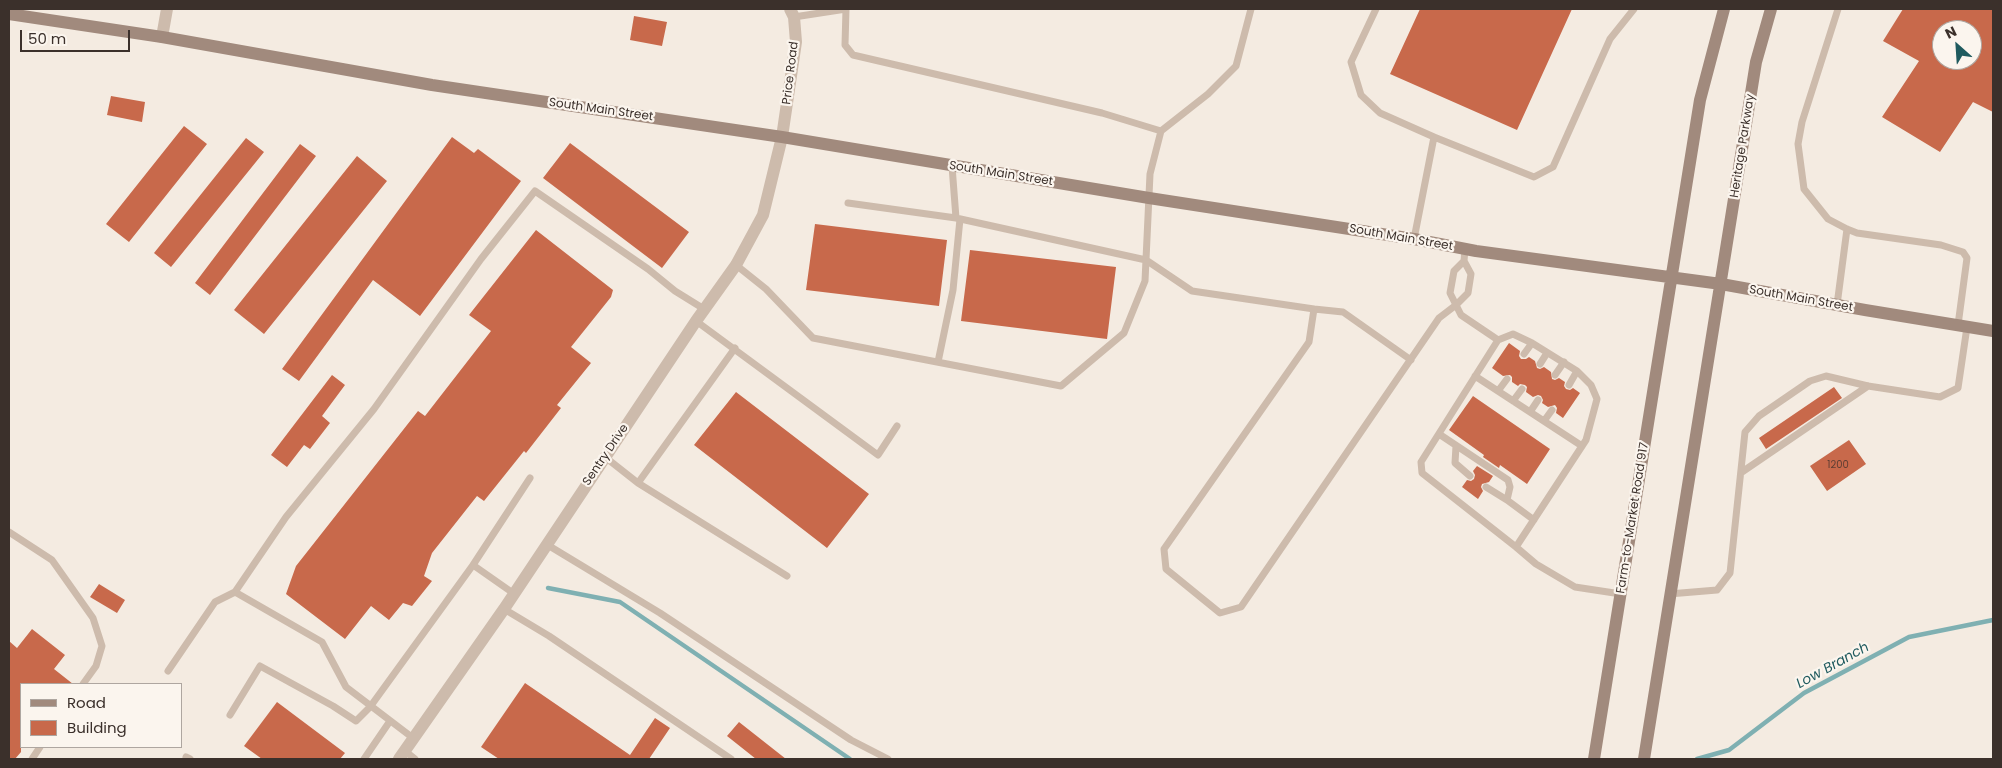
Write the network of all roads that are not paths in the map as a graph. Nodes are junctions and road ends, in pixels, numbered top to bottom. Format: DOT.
graph roads {
  1 [pos="167,9"];
  2 [pos="846,9"];
  3 [pos="1251,9"];
  4 [pos="1376,9"];
  5 [pos="1634,9"];
  6 [pos="1724,9"];
  7 [pos="1770,9"];
  8 [pos="1838,9"];
  9 [pos="792,13"];
  10 [pos="9,14"];
  11 [pos="162,37"];
  12 [pos="1160,131"];
  13 [pos="782,137"];
  14 [pos="1434,137"];
  15 [pos="952,166"];
  16 [pos="1149,198"];
  17 [pos="848,203"];
  18 [pos="958,218"];
  19 [pos="1847,229"];
  20 [pos="1414,239"];
  21 [pos="1464,255"];
  22 [pos="1146,260"];
  23 [pos="736,265"];
  24 [pos="1672,277"];
  25 [pos="1721,284"];
  26 [pos="1456,305"];
  27 [pos="1838,305"];
  28 [pos="704,309"];
  29 [pos="1314,309"];
  30 [pos="696,320"];
  31 [pos="1962,326"];
  32 [pos="1993,331"];
  33 [pos="1498,340"];
  34 [pos="1532,343"];
  35 [pos="735,348"];
  36 [pos="1547,353"];
  37 [pos="1524,354"];
  38 [pos="1411,360"];
  39 [pos="938,362"];
  40 [pos="1564,362"];
  41 [pos="1540,364"];
  42 [pos="1577,372"];
  43 [pos="1475,376"];
  44 [pos="1555,376"];
  45 [pos="1507,379"];
  46 [pos="1569,385"];
  47 [pos="1868,386"];
  48 [pos="1522,389"];
  49 [pos="1498,391"];
  50 [pos="1538,400"];
  51 [pos="1513,401"];
  52 [pos="1552,410"];
  53 [pos="1530,412"];
  54 [pos="1544,421"];
  55 [pos="897,426"];
  56 [pos="1439,434"];
  57 [pos="1456,446"];
  58 [pos="1582,446"];
  59 [pos="605,457"];
  60 [pos="1742,472"];
  61 [pos="1470,476"];
  62 [pos="530,478"];
  63 [pos="638,483"];
  64 [pos="1486,487"];
  65 [pos="1507,500"];
  66 [pos="1534,520"];
  67 [pos="9,532"];
  68 [pos="546,544"];
  69 [pos="1516,547"];
  70 [pos="473,565"];
  71 [pos="787,576"];
  72 [pos="235,592"];
  73 [pos="514,593"];
  74 [pos="1621,594"];
  75 [pos="1669,594"];
  76 [pos="504,609"];
  77 [pos="168,671"];
  78 [pos="85,683"];
  79 [pos="370,707"];
  80 [pos="230,715"];
  81 [pos="390,721"];
  82 [pos="413,738"];
  83 [pos="39,748"];
  84 [pos="402,755"];
  85 [pos="32,759"];
  86 [pos="364,759"];
  87 [pos="415,759"];
  88 [pos="731,759"];
  89 [pos="888,759"];
  90 [pos="1594,759"];
  91 [pos="1644,759"];
  1 -- 11 [label="street"];
  2 -- 9 [label="lane"];
  2 -- 12 [label="lane"];
  3 -- 12 [label="lane"];
  4 -- 14 [label="lane"];
  5 -- 14 [label="lane"];
  6 -- 24 [label="main road"];
  7 -- 25 [label="main road, Heritage Parkway"];
  8 -- 19 [label="lane"];
  9 -- 13 [label="street, Price Road"];
  10 -- 11 [label="main road, South Main Street"];
  11 -- 13 [label="main road, South Main Street"];
  12 -- 16 [label="lane"];
  13 -- 15 [label="main road, South Main Street"];
  13 -- 23 [label="street, Sentry Drive"];
  14 -- 20 [label="lane"];
  15 -- 16 [label="main road, South Main Street"];
  15 -- 18 [label="lane"];
  16 -- 20 [label="main road, South Main Street"];
  16 -- 22 [label="lane"];
  17 -- 18 [label="lane"];
  18 -- 22 [label="lane"];
  18 -- 39 [label="lane"];
  19 -- 27 [label="lane"];
  19 -- 31 [label="lane"];
  20 -- 21 [label="main road, South Main Street"];
  21 -- 24 [label="main road, South Main Street"];
  21 -- 26 [label="lane"];
  21 -- 26 [label="lane"];
  22 -- 29 [label="lane"];
  22 -- 39 [label="lane"];
  23 -- 28 [label="street, Sentry Drive"];
  23 -- 39 [label="lane"];
  24 -- 25 [label="main road, South Main Street"];
  24 -- 74 [label="main road, Farm-to-Market Road 917"];
  25 -- 27 [label="main road, South Main Street"];
  25 -- 75 [label="main road"];
  26 -- 33 [label="lane"];
  26 -- 38 [label="lane"];
  27 -- 31 [label="main road, South Main Street"];
  28 -- 30 [label="street, Sentry Drive"];
  28 -- 72 [label="lane"];
  29 -- 38 [label="lane"];
  29 -- 38 [label="lane"];
  30 -- 35 [label="lane"];
  30 -- 59 [label="street, Sentry Drive"];
  31 -- 32 [label="main road, South Main Street"];
  31 -- 47 [label="lane"];
  33 -- 34 [label="lane"];
  33 -- 43 [label="lane"];
  34 -- 36 [label="lane"];
  34 -- 37 [label="lane"];
  35 -- 55 [label="lane"];
  35 -- 63 [label="lane"];
  36 -- 40 [label="lane"];
  36 -- 41 [label="lane"];
  40 -- 42 [label="lane"];
  40 -- 44 [label="lane"];
  42 -- 46 [label="lane"];
  42 -- 58 [label="lane"];
  43 -- 49 [label="lane"];
  43 -- 56 [label="lane"];
  45 -- 49 [label="lane"];
  47 -- 60 [label="lane"];
  47 -- 60 [label="lane"];
  48 -- 51 [label="lane"];
  49 -- 51 [label="lane"];
  50 -- 53 [label="lane"];
  51 -- 53 [label="lane"];
  52 -- 54 [label="lane"];
  53 -- 54 [label="lane"];
  54 -- 58 [label="lane"];
  56 -- 57 [label="lane"];
  56 -- 69 [label="lane"];
  57 -- 61 [label="lane"];
  57 -- 65 [label="lane"];
  58 -- 66 [label="lane"];
  59 -- 63 [label="lane"];
  59 -- 68 [label="street, Sentry Drive"];
  60 -- 75 [label="lane"];
  62 -- 70 [label="lane"];
  63 -- 71 [label="lane"];
  64 -- 65 [label="lane"];
  65 -- 66 [label="lane"];
  66 -- 69 [label="lane"];
  67 -- 78 [label="lane"];
  68 -- 73 [label="street, Sentry Drive"];
  68 -- 89 [label="lane"];
  69 -- 74 [label="lane"];
  70 -- 73 [label="lane"];
  70 -- 79 [label="lane"];
  72 -- 77 [label="lane"];
  72 -- 79 [label="lane"];
  73 -- 76 [label="street, Sentry Drive"];
  74 -- 90 [label="main road, Farm-to-Market Road 917"];
  75 -- 91 [label="main road"];
  76 -- 82 [label="street, Sentry Drive"];
  76 -- 88 [label="lane"];
  79 -- 80 [label="lane"];
  79 -- 81 [label="lane"];
  81 -- 82 [label="lane"];
  81 -- 86 [label="lane"];
  82 -- 84 [label="street, Sentry Drive"];
  83 -- 85 [label="lane"];
  84 -- 87 [label="lane"];
}
